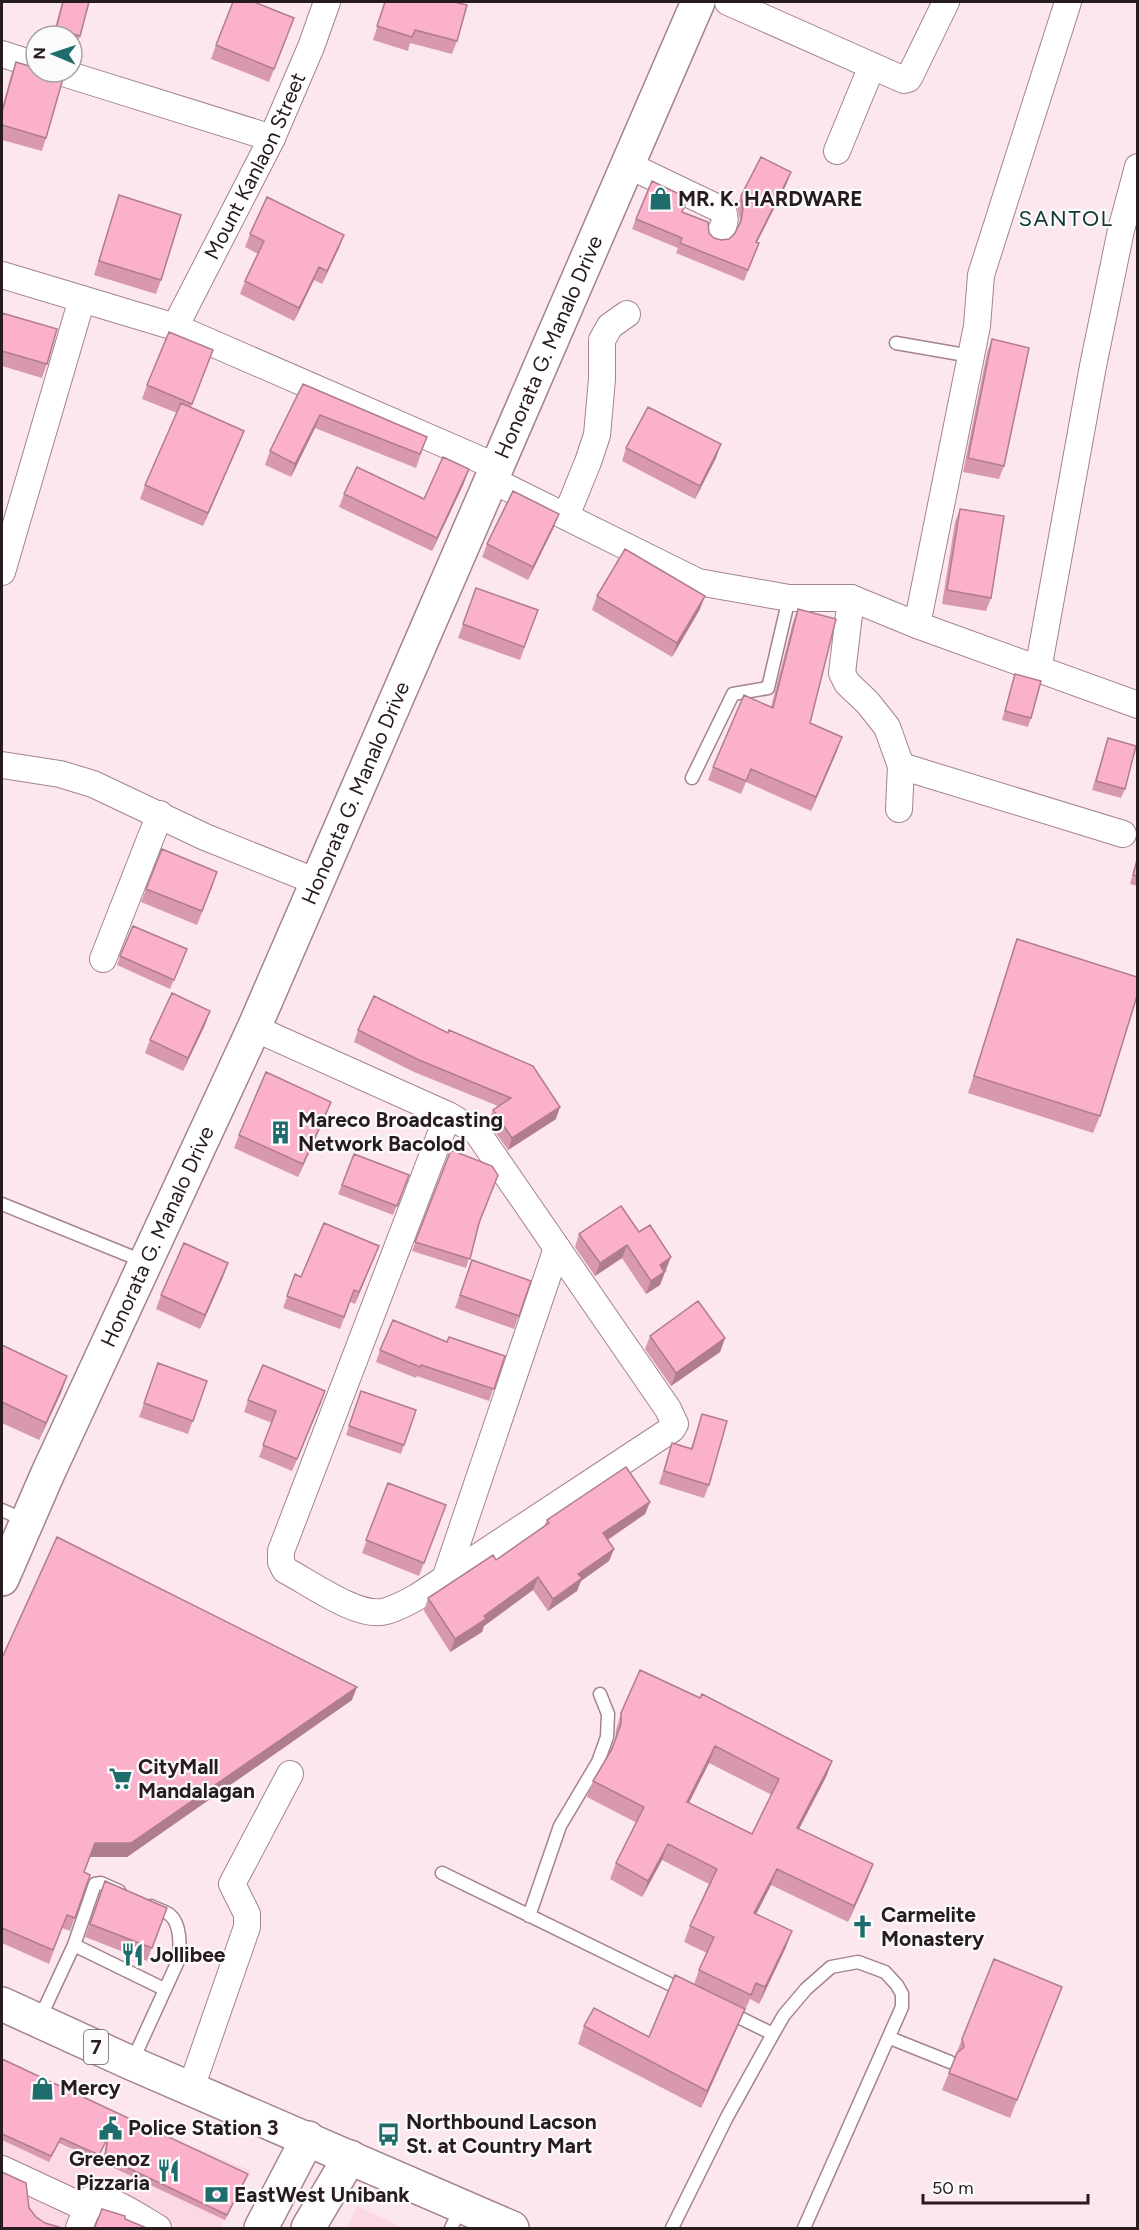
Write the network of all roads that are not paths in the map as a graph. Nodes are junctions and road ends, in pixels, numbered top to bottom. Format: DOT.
graph roads {
  1 [pos="327,2"];
  2 [pos="698,2"];
  3 [pos="728,2"];
  4 [pos="946,2"];
  5 [pos="1068,2"];
  6 [pos="2,54"];
  7 [pos="24,61"];
  8 [pos="872,66"];
  9 [pos="84,79"];
  10 [pos="272,138"];
  11 [pos="837,151"];
  12 [pos="628,165"];
  13 [pos="1137,167"];
  14 [pos="718,236"];
  15 [pos="2,275"];
  16 [pos="82,299"];
  17 [pos="627,314"];
  18 [pos="175,327"];
  19 [pos="896,344"];
  20 [pos="971,356"];
  21 [pos="494,473"];
  22 [pos="566,516"];
  23 [pos="2,572"];
  24 [pos="789,598"];
  25 [pos="851,598"];
  26 [pos="917,625"];
  27 [pos="1038,670"];
  28 [pos="1137,705"];
  29 [pos="2,765"];
  30 [pos="901,766"];
  31 [pos="693,778"];
  32 [pos="899,809"];
  33 [pos="160,814"];
  34 [pos="1123,834"];
  35 [pos="316,882"];
  36 [pos="103,959"];
  37 [pos="254,1028"];
  38 [pos="448,1115"];
  39 [pos="2,1204"];
  40 [pos="557,1248"];
  41 [pos="145,1262"];
  42 [pos="14,1516"];
  43 [pos="446,1576"];
  44 [pos="2,1580"];
  45 [pos="600,1694"];
  46 [pos="290,1774"];
  47 [pos="442,1873"];
  48 [pos="529,1916"];
  49 [pos="74,1945"];
  50 [pos="164,1989"];
  51 [pos="699,1998"];
  52 [pos="2,2004"];
  53 [pos="720,2008"];
  54 [pos="39,2020"];
  55 [pos="773,2034"];
  56 [pos="890,2038"];
  57 [pos="950,2062"];
  58 [pos="131,2063"];
  59 [pos="191,2088"];
  60 [pos="308,2138"];
  61 [pos="350,2157"];
  62 [pos="2,2169"];
  63 [pos="456,2217"];
  64 [pos="84,2219"];
  65 [pos="158,2229"];
  66 [pos="261,2229"];
  67 [pos="308,2229"];
  68 [pos="512,2229"];
  69 [pos="672,2229"];
  70 [pos="804,2229"];
  1 -- 10 [label="street, Mount Kanlaon Street"];
  2 -- 12 [label="street, Honorata G. Manalo Drive"];
  3 -- 8 [label="street"];
  4 -- 8 [label="street"];
  5 -- 20 [label="street"];
  6 -- 7 [label="street"];
  8 -- 11 [label="street"];
  9 -- 10 [label="street"];
  10 -- 18 [label="street, Mount Kanlaon Street"];
  12 -- 14 [label="street"];
  12 -- 21 [label="street, Honorata G. Manalo Drive"];
  13 -- 27 [label="street"];
  15 -- 16 [label="street"];
  16 -- 18 [label="street"];
  16 -- 23 [label="street"];
  17 -- 22 [label="street"];
  18 -- 21 [label="street"];
  19 -- 20 [label="lane"];
  20 -- 26 [label="street"];
  21 -- 22 [label="street"];
  21 -- 35 [label="street, Honorata G. Manalo Drive"];
  22 -- 24 [label="street"];
  24 -- 25 [label="street"];
  24 -- 31 [label="lane"];
  25 -- 26 [label="street"];
  25 -- 30 [label="street"];
  26 -- 27 [label="street"];
  27 -- 28 [label="street"];
  29 -- 33 [label="street"];
  30 -- 32 [label="street"];
  30 -- 34 [label="street"];
  33 -- 35 [label="street"];
  33 -- 36 [label="street"];
  35 -- 37 [label="street, Honorata G. Manalo Drive"];
  37 -- 38 [label="street"];
  37 -- 41 [label="street, Honorata G. Manalo Drive"];
  38 -- 40 [label="street"];
  38 -- 43 [label="street"];
  39 -- 41 [label="lane"];
  40 -- 43 [label="street"];
  40 -- 43 [label="street"];
  41 -- 42 [label="street, Honorata G. Manalo Drive"];
  42 -- 44 [label="street, Honorata G. Manalo Drive"];
  45 -- 48 [label="lane"];
  46 -- 59 [label="street"];
  47 -- 48 [label="lane"];
  48 -- 51 [label="lane"];
  49 -- 50 [label="lane"];
  49 -- 50 [label="lane"];
  49 -- 54 [label="lane"];
  50 -- 58 [label="lane"];
  52 -- 54 [label="street, 7"];
  53 -- 55 [label="lane"];
  54 -- 58 [label="street, 7"];
  55 -- 56 [label="lane"];
  55 -- 69 [label="lane"];
  56 -- 57 [label="lane"];
  56 -- 70 [label="lane"];
  58 -- 59 [label="street, 7"];
  59 -- 60 [label="street, 7"];
  60 -- 61 [label="street, 7"];
  60 -- 66 [label="street"];
  61 -- 63 [label="street, 7"];
  61 -- 67 [label="street"];
  62 -- 64 [label="street"];
  63 -- 68 [label="street, 7"];
  64 -- 65 [label="street"];
}
